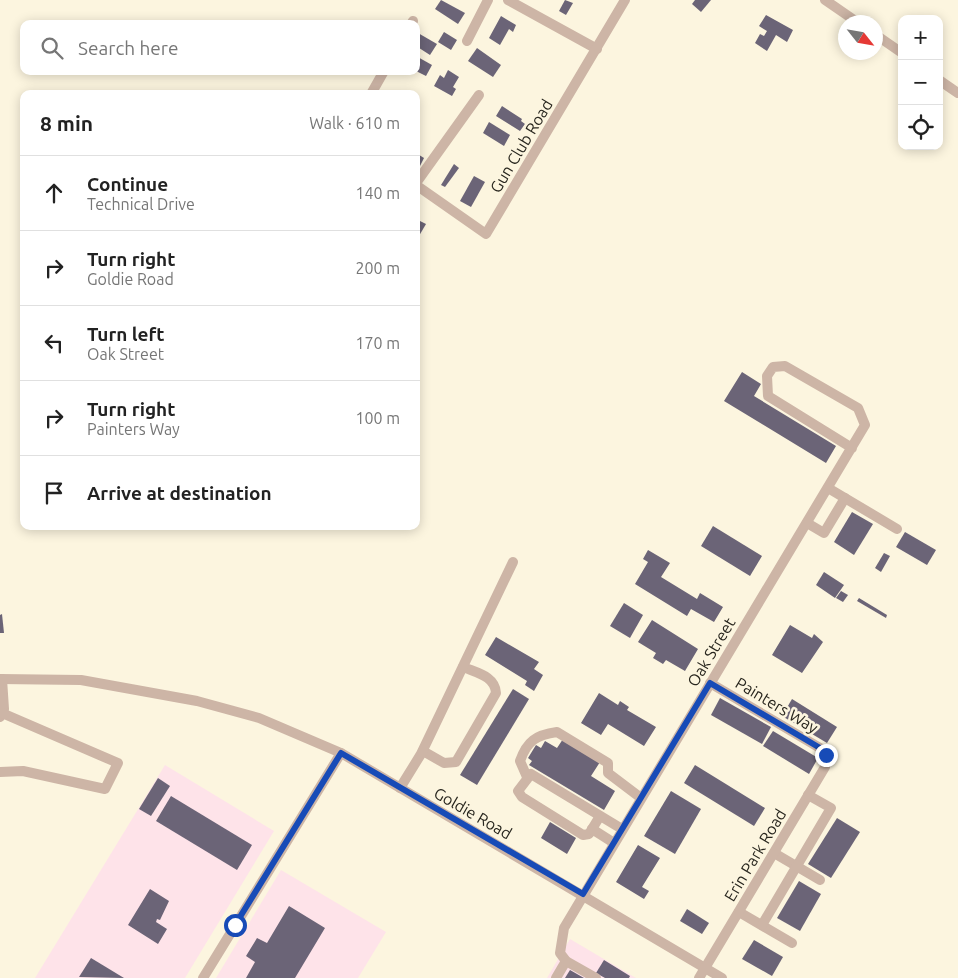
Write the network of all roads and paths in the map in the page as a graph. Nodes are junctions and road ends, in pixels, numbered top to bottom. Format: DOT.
graph roads {
  1 [pos="488,0"];
  2 [pos="508,0"];
  3 [pos="625,0"];
  4 [pos="825,0"];
  5 [pos="836,3"];
  6 [pos="849,15"];
  7 [pos="883,40"];
  8 [pos="467,41"];
  9 [pos="597,49"];
  10 [pos="898,51"];
  11 [pos="382,75"];
  12 [pos="943,83"];
  13 [pos="372,90"];
  14 [pos="958,93"];
  15 [pos="480,95"];
  16 [pos="420,178"];
  17 [pos="420,187"];
  18 [pos="852,448"];
  19 [pos="828,488"];
  20 [pos="845,498"];
  21 [pos="807,523"];
  22 [pos="897,529"];
  23 [pos="513,562"];
  24 [pos="463,667"];
  25 [pos="1,679"];
  26 [pos="710,683"];
  27 [pos="1,715"];
  28 [pos="423,751"];
  29 [pos="341,753"];
  30 [pos="826,755"];
  31 [pos="0,772"];
  32 [pos="527,777"];
  33 [pos="400,788"];
  34 [pos="808,795"];
  35 [pos="641,798"];
  36 [pos="600,816"];
  37 [pos="592,829"];
  38 [pos="622,829"];
  39 [pos="614,843"];
  40 [pos="774,853"];
  41 [pos="796,866"];
  42 [pos="820,880"];
  43 [pos="583,894"];
  44 [pos="739,912"];
  45 [pos="762,925"];
  46 [pos="792,943"];
  47 [pos="566,961"];
  48 [pos="706,968"];
  49 [pos="203,978"];
  50 [pos="556,978"];
  51 [pos="596,978"];
  52 [pos="699,978"];
  53 [pos="722,978"];
  1 -- 8 [label="street"];
  2 -- 9 [label="street"];
  3 -- 9 [label="street, Gun Club Road"];
  4 -- 5 [label="street"];
  5 -- 6 [label="street"];
  7 -- 10 [label="street"];
  9 -- 17 [label="street, Gun Club Road"];
  11 -- 13 [label="street"];
  12 -- 14 [label="street"];
  15 -- 16 [label="street"];
  18 -- 18 [label="street, Oak Street"];
  18 -- 19 [label="street, Oak Street"];
  19 -- 20 [label="street"];
  19 -- 21 [label="street, Oak Street"];
  20 -- 21 [label="street"];
  20 -- 22 [label="street"];
  21 -- 26 [label="street, Oak Street"];
  23 -- 24 [label="street"];
  24 -- 28 [label="street"];
  24 -- 28 [label="street"];
  25 -- 27 [label="street"];
  25 -- 29 [label="street, Goldie Road"];
  26 -- 30 [label="street, Painters Way"];
  26 -- 35 [label="street, Oak Street"];
  27 -- 31 [label="street"];
  28 -- 33 [label="street"];
  29 -- 33 [label="street, Goldie Road"];
  29 -- 49 [label="street"];
  30 -- 34 [label="street, Erin Park Road"];
  32 -- 35 [label="street"];
  32 -- 36 [label="street"];
  32 -- 37 [label="street"];
  33 -- 43 [label="street, Goldie Road"];
  34 -- 40 [label="street, Erin Park Road"];
  34 -- 41 [label="street"];
  35 -- 38 [label="street, Oak Street"];
  36 -- 37 [label="street"];
  36 -- 38 [label="street"];
  37 -- 39 [label="street"];
  38 -- 39 [label="street, Oak Street"];
  39 -- 43 [label="street, Oak Street"];
  40 -- 41 [label="street"];
  40 -- 44 [label="street, Erin Park Road"];
  41 -- 42 [label="street"];
  41 -- 45 [label="street"];
  43 -- 47 [label="street, Oak Street"];
  43 -- 48 [label="street, Goldie Road"];
  44 -- 45 [label="street"];
  44 -- 48 [label="street, Erin Park Road"];
  45 -- 46 [label="street"];
  47 -- 50 [label="street"];
  47 -- 51 [label="street"];
  48 -- 52 [label="street, Erin Park Road"];
  48 -- 53 [label="street, Goldie Road"];
}
